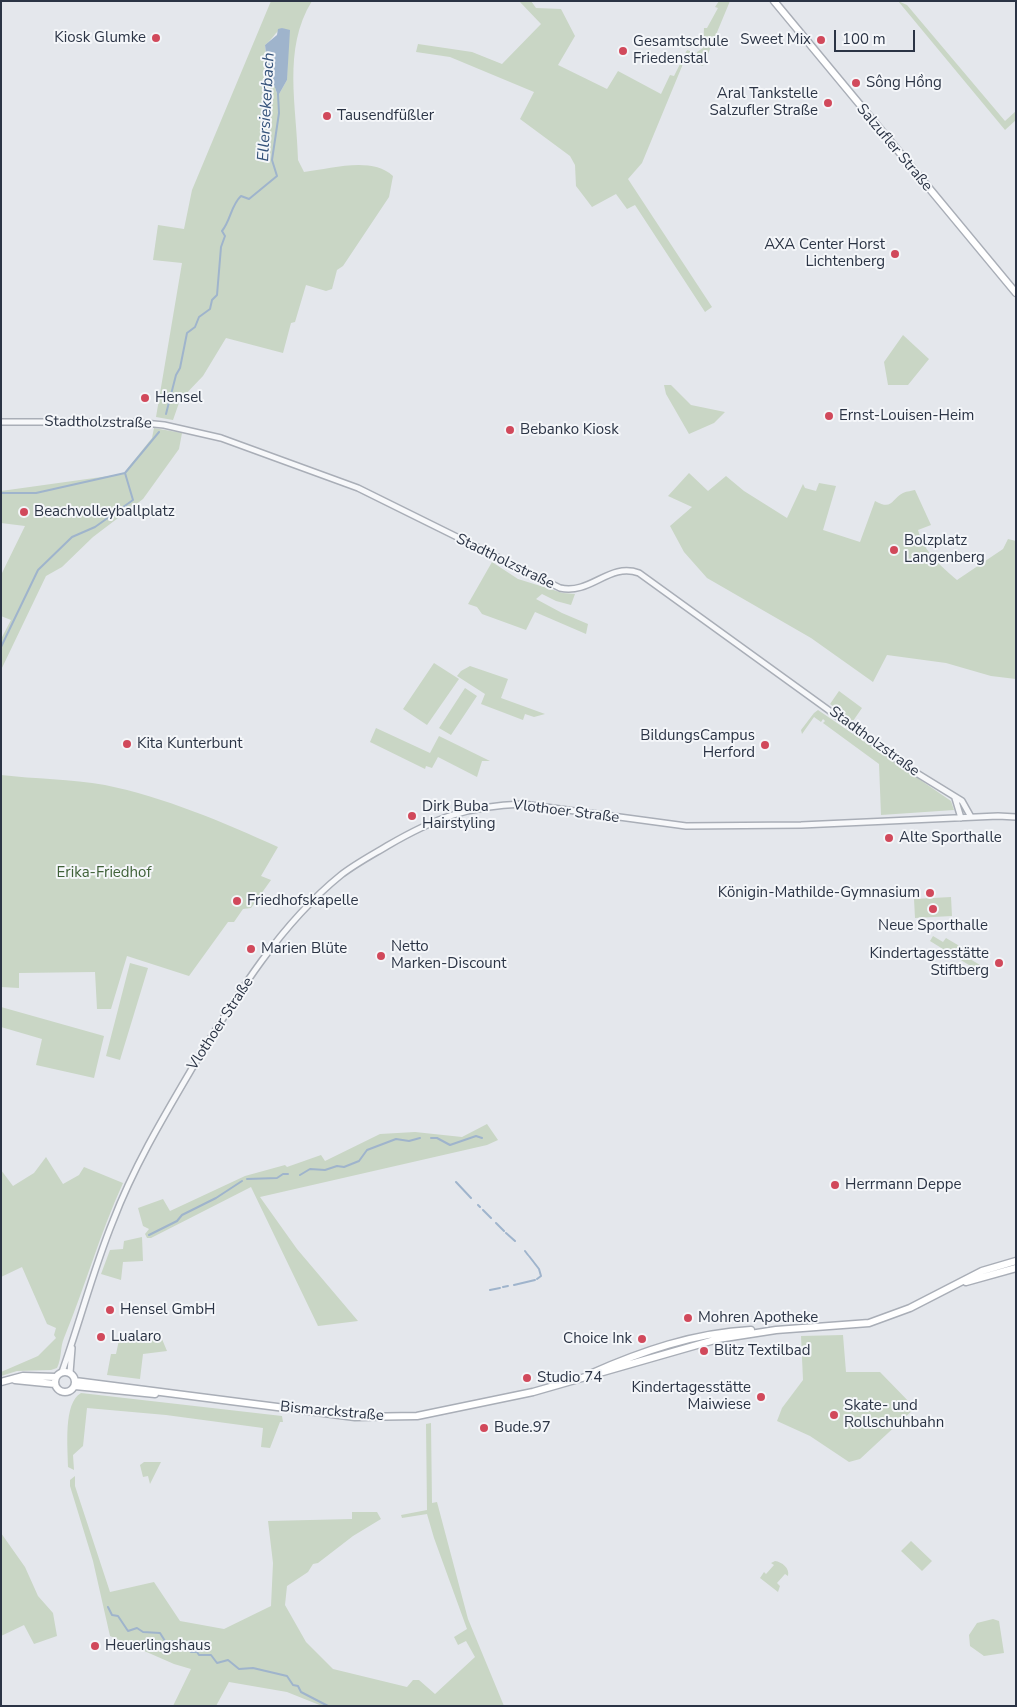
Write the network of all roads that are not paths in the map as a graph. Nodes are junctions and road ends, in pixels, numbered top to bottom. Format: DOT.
graph roads {
  1 [pos="774,1"];
  2 [pos="1016,293"];
  3 [pos="1,422"];
  4 [pos="955,797"];
  5 [pos="971,817"];
  6 [pos="1016,817"];
  7 [pos="961,818"];
  8 [pos="1016,1261"];
  9 [pos="1016,1268"];
  10 [pos="944,1291"];
  11 [pos="66,1373"];
  12 [pos="56,1380"];
  13 [pos="1,1382"];
  14 [pos="75,1384"];
  1 -- 2 [label="main road, Salzufler Straße"];
  3 -- 4 [label="street, Stadtholzstraße"];
  4 -- 5 [label="street, Stadtholzstraße"];
  4 -- 7 [label="street"];
  5 -- 6 [label="street, Vlothoer Straße"];
  5 -- 7 [label="street, Vlothoer Straße"];
  7 -- 11 [label="street, Vlothoer Straße"];
  8 -- 10 [label="main road, Bismarckstraße"];
  9 -- 10 [label="main road, Bismarckstraße"];
  10 -- 14 [label="main road, Bismarckstraße"];
  11 -- 12 [label="main road"];
  11 -- 14 [label="main road"];
  12 -- 13 [label="main road"];
  12 -- 14 [label="main road"];
}
